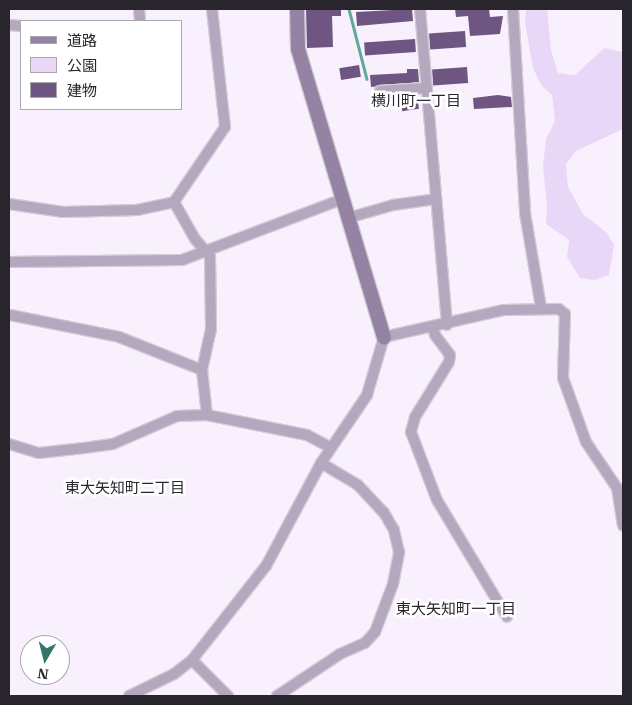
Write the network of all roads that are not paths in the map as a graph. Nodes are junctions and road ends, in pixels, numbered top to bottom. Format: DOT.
graph roads {
  1 [pos="212,9"];
  2 [pos="297,9"];
  3 [pos="420,9"];
  4 [pos="513,9"];
  5 [pos="426,88"];
  6 [pos="380,92"];
  7 [pos="436,199"];
  8 [pos="343,200"];
  9 [pos="174,202"];
  10 [pos="9,204"];
  11 [pos="348,218"];
  12 [pos="206,253"];
  13 [pos="9,262"];
  14 [pos="541,308"];
  15 [pos="10,315"];
  16 [pos="447,325"];
  17 [pos="433,327"];
  18 [pos="384,337"];
  19 [pos="202,370"];
  20 [pos="207,415"];
  21 [pos="9,444"];
  22 [pos="331,448"];
  23 [pos="322,462"];
  24 [pos="622,504"];
  25 [pos="623,526"];
  26 [pos="507,617"];
  27 [pos="192,660"];
  28 [pos="129,696"];
  29 [pos="228,696"];
  30 [pos="277,696"];
  1 -- 9 [label="street"];
  2 -- 8 [label="street"];
  3 -- 5 [label="street"];
  4 -- 14 [label="street"];
  5 -- 6 [label="street"];
  5 -- 7 [label="street"];
  7 -- 11 [label="street"];
  7 -- 16 [label="street"];
  8 -- 11 [label="street"];
  8 -- 12 [label="street"];
  9 -- 10 [label="street"];
  9 -- 12 [label="street"];
  11 -- 18 [label="street"];
  12 -- 13 [label="street"];
  12 -- 19 [label="street"];
  14 -- 16 [label="street"];
  14 -- 24 [label="street"];
  15 -- 19 [label="street"];
  16 -- 17 [label="street"];
  17 -- 18 [label="street"];
  17 -- 26 [label="street"];
  18 -- 22 [label="street"];
  19 -- 20 [label="street"];
  20 -- 21 [label="street"];
  20 -- 22 [label="street"];
  22 -- 23 [label="street"];
  23 -- 27 [label="street"];
  23 -- 30 [label="street"];
  24 -- 25 [label="street"];
  27 -- 28 [label="street"];
  27 -- 29 [label="street"];
}
